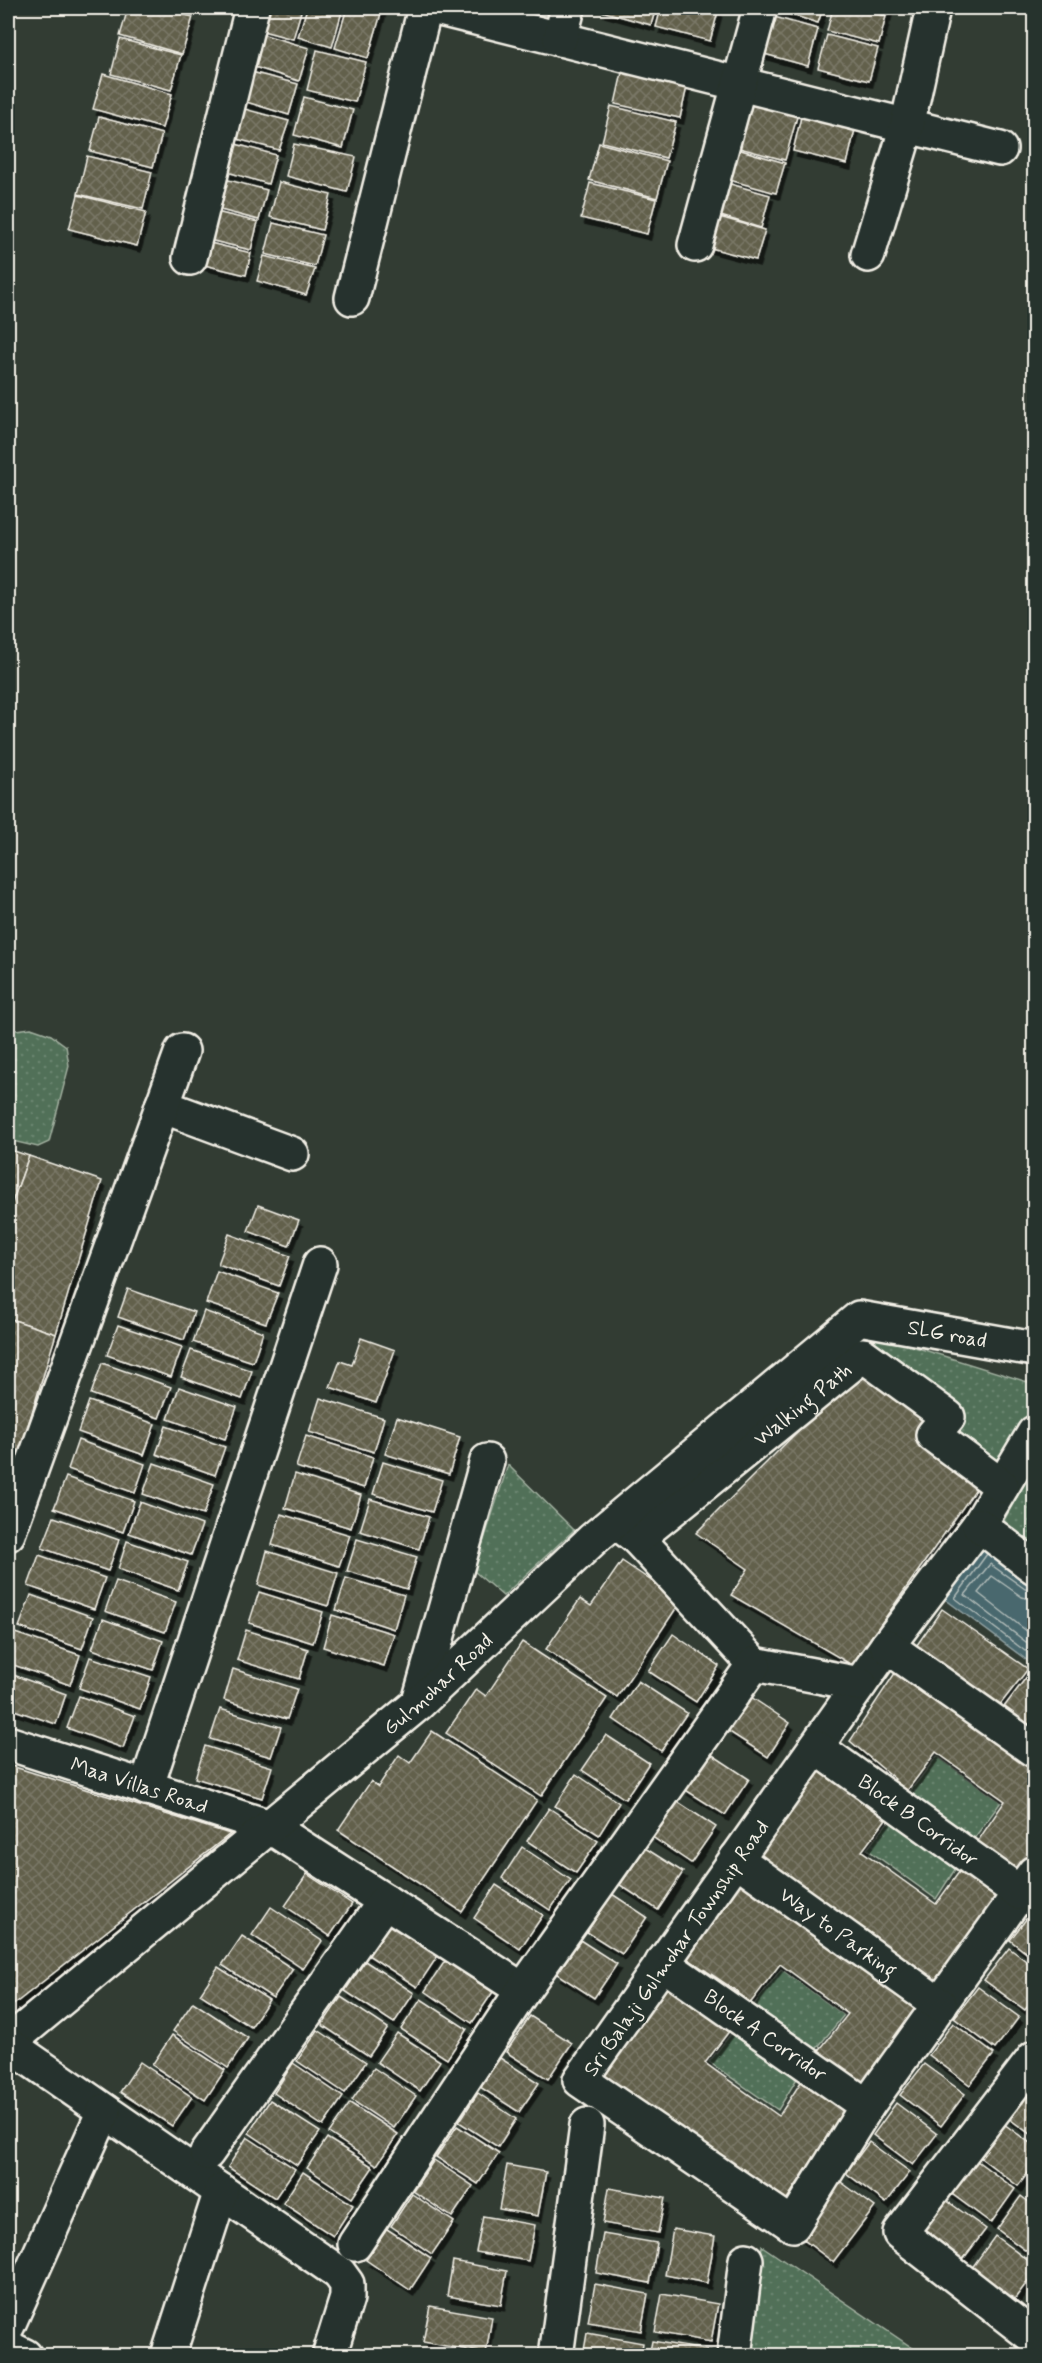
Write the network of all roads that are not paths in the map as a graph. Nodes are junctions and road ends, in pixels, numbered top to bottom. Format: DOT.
graph roads {
  1 [pos="252,8"];
  2 [pos="425,8"];
  3 [pos="436,8"];
  4 [pos="568,8"];
  5 [pos="760,8"];
  6 [pos="932,13"];
  7 [pos="560,39"];
  8 [pos="740,84"];
  9 [pos="907,126"];
  10 [pos="1000,149"];
  11 [pos="695,245"];
  12 [pos="868,255"];
  13 [pos="190,258"];
  14 [pos="352,298"];
  15 [pos="182,1051"];
  16 [pos="162,1106"];
  17 [pos="292,1154"];
  18 [pos="320,1264"];
  19 [pos="859,1318"];
  20 [pos="1035,1349"];
  21 [pos="1035,1433"];
  22 [pos="487,1461"];
  23 [pos="1002,1486"];
  24 [pos="979,1525"];
  25 [pos="627,1530"];
  26 [pos="8,1534"];
  27 [pos="1035,1567"];
  28 [pos="887,1646"];
  29 [pos="754,1664"];
  30 [pos="860,1684"];
  31 [pos="419,1703"];
  32 [pos="8,1743"];
  33 [pos="816,1747"];
  34 [pos="1035,1750"];
  35 [pos="146,1788"];
  36 [pos="270,1827"];
  37 [pos="736,1859"];
  38 [pos="1027,1883"];
  39 [pos="385,1901"];
  40 [pos="662,1963"];
  41 [pos="523,1990"];
  42 [pos="940,2005"];
  43 [pos="8,2043"];
  44 [pos="1035,2058"];
  45 [pos="867,2106"];
  46 [pos="104,2111"];
  47 [pos="587,2125"];
  48 [pos="207,2153"];
  49 [pos="221,2191"];
  50 [pos="355,2244"];
  51 [pos="746,2260"];
  52 [pos="8,2325"];
  53 [pos="1035,2330"];
  54 [pos="8,2345"];
  55 [pos="25,2355"];
  56 [pos="168,2355"];
  57 [pos="328,2355"];
  58 [pos="556,2355"];
  59 [pos="734,2355"];
  1 -- 13 [label="street"];
  2 -- 14 [label="street"];
  3 -- 7 [label="street"];
  4 -- 7 [label="street"];
  5 -- 8 [label="street"];
  6 -- 9 [label="street"];
  7 -- 8 [label="street"];
  8 -- 9 [label="street"];
  8 -- 11 [label="street"];
  9 -- 10 [label="street"];
  9 -- 12 [label="street"];
  15 -- 16 [label="street"];
  16 -- 17 [label="street"];
  16 -- 26 [label="street"];
  18 -- 35 [label="street"];
  19 -- 20 [label="street, SLG road"];
  19 -- 25 [label="street, Gulmohar Road"];
  21 -- 23 [label="street, Sri Balaji Gulmohar Township Road"];
  22 -- 31 [label="street"];
  23 -- 24 [label="street, Sri Balaji Gulmohar Township Road"];
  23 -- 25 [label="street, Walking Path"];
  24 -- 27 [label="street"];
  24 -- 28 [label="street, Sri Balaji Gulmohar Township Road"];
  25 -- 29 [label="street"];
  25 -- 31 [label="street, Gulmohar Road"];
  28 -- 30 [label="street, Sri Balaji Gulmohar Township Road"];
  28 -- 34 [label="street"];
  29 -- 30 [label="street"];
  29 -- 41 [label="street"];
  30 -- 33 [label="street, Sri Balaji Gulmohar Township Road"];
  31 -- 36 [label="street, Gulmohar Road"];
  32 -- 35 [label="street, Maa Villas Road"];
  33 -- 37 [label="street, Sri Balaji Gulmohar Township Road"];
  33 -- 38 [label="street, Block B Corridor"];
  35 -- 36 [label="street, Maa Villas Road"];
  36 -- 39 [label="street, Maa Villas Road"];
  36 -- 43 [label="street, Gulmohar Road"];
  37 -- 40 [label="street, Sri Balaji Gulmohar Township Road"];
  37 -- 42 [label="street, Way to Parking"];
  38 -- 42 [label="street, Sri Balaji Gulmohar Township Road"];
  39 -- 41 [label="street, Maa Villas Road"];
  39 -- 48 [label="street"];
  40 -- 45 [label="street, Block A Corridor"];
  40 -- 45 [label="street, Sri Balaji Gulmohar Township Road"];
  41 -- 50 [label="street"];
  42 -- 45 [label="street, Sri Balaji Gulmohar Township Road"];
  43 -- 46 [label="street"];
  44 -- 53 [label="street"];
  46 -- 49 [label="street"];
  46 -- 52 [label="street"];
  47 -- 58 [label="street"];
  49 -- 56 [label="street"];
  49 -- 57 [label="street"];
  51 -- 59 [label="street"];
  54 -- 55 [label="street"];
}
